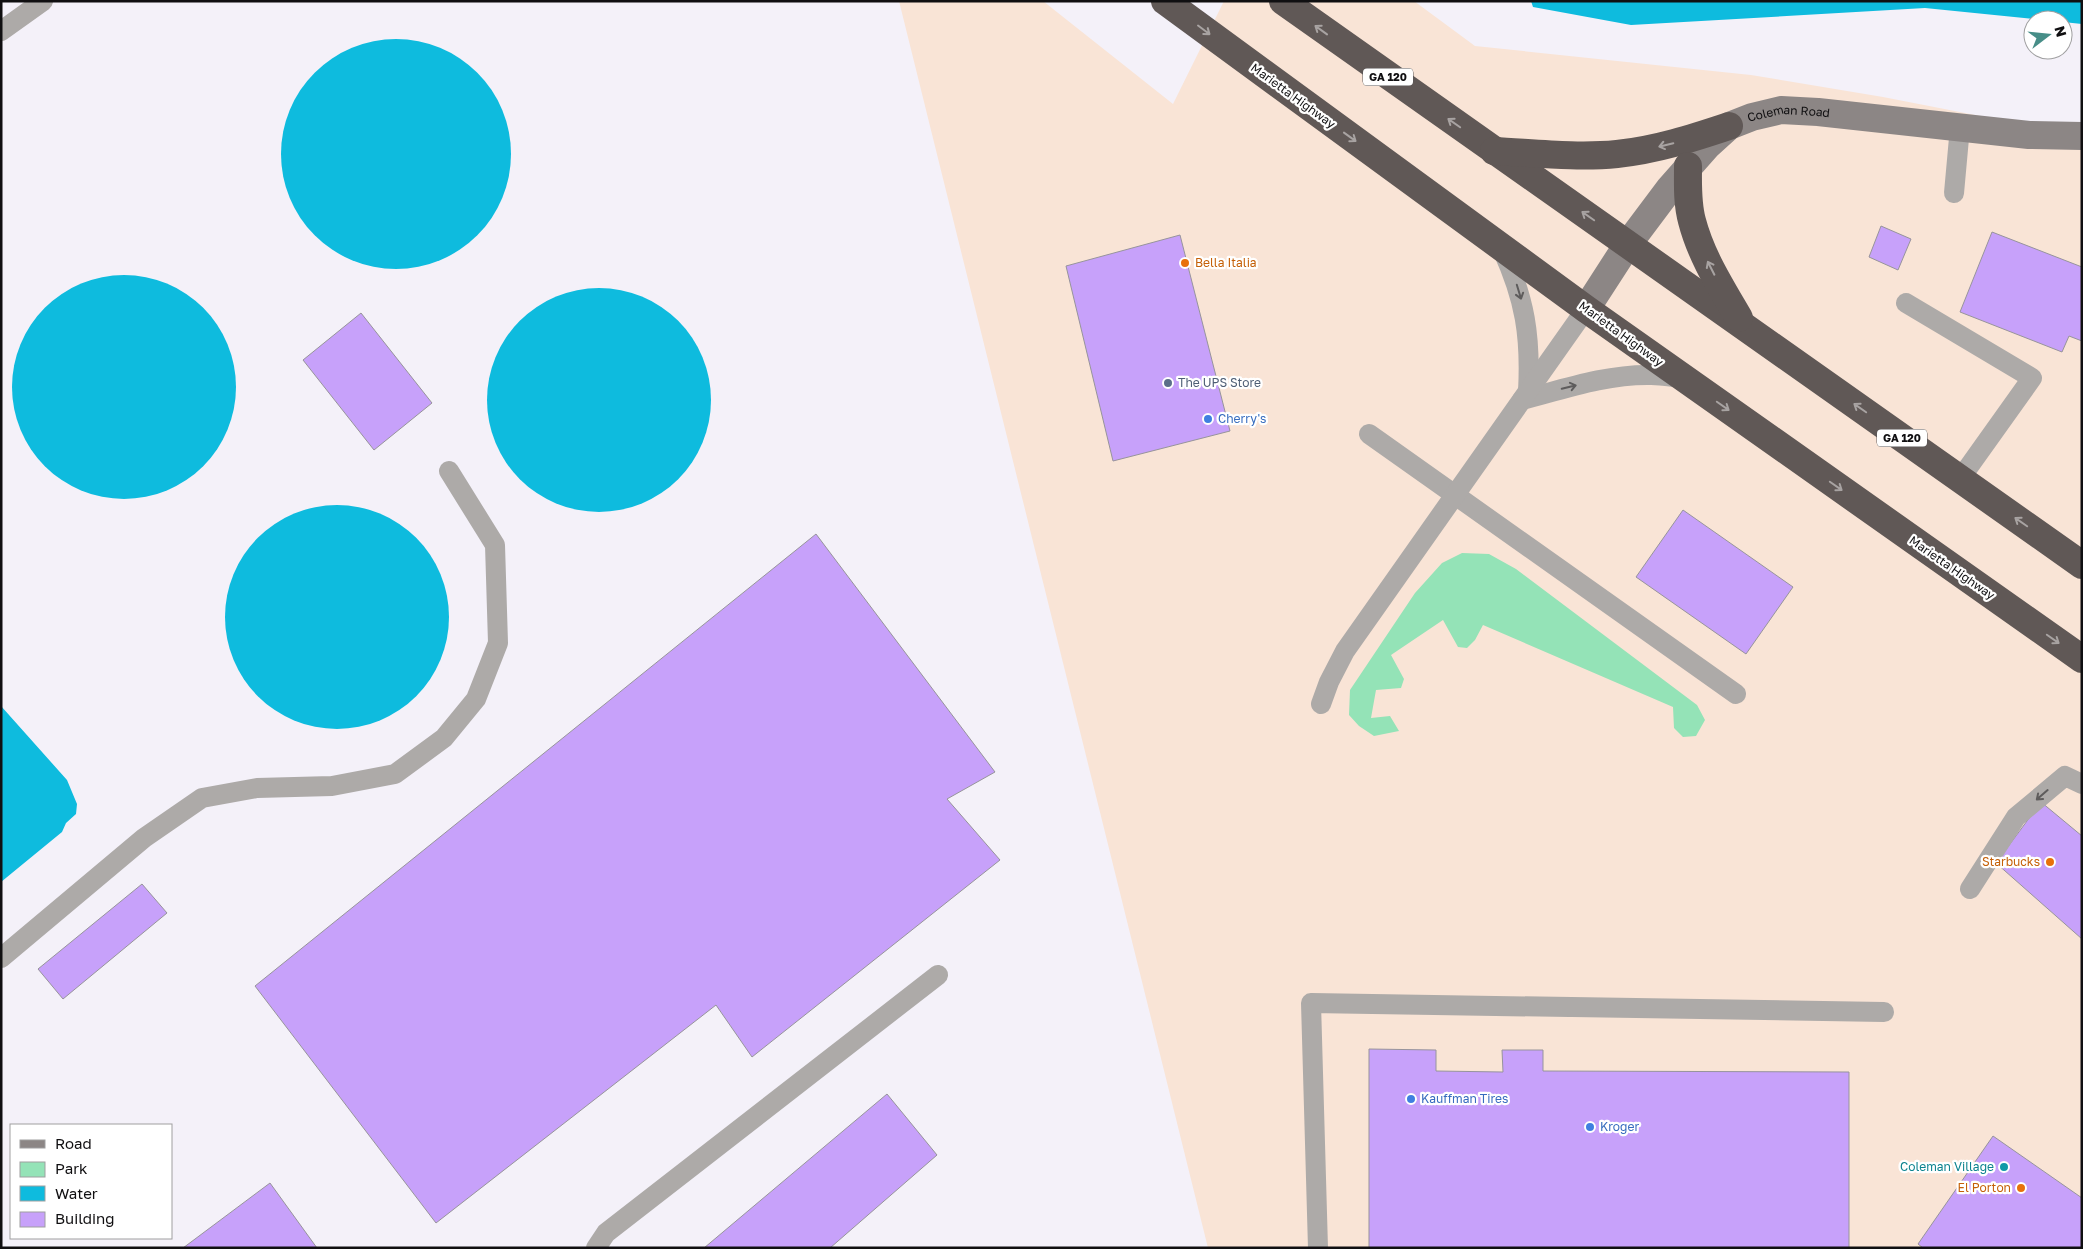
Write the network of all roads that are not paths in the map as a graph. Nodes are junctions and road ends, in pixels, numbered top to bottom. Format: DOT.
graph roads {
  1 [pos="43,1"];
  2 [pos="1165,1"];
  3 [pos="1282,1"];
  4 [pos="1,31"];
  5 [pos="1729,126"];
  6 [pos="1960,127"];
  7 [pos="2082,136"];
  8 [pos="1494,151"];
  9 [pos="1688,166"];
  10 [pos="1954,193"];
  11 [pos="1628,244"];
  12 [pos="1501,247"];
  13 [pos="1906,303"];
  14 [pos="1586,309"];
  15 [pos="1744,326"];
  16 [pos="1683,378"];
  17 [pos="1525,396"];
  18 [pos="1369,434"];
  19 [pos="450,471"];
  20 [pos="1960,479"];
  21 [pos="1455,495"];
  22 [pos="2082,565"];
  23 [pos="2082,659"];
  24 [pos="1736,694"];
  25 [pos="1321,704"];
  26 [pos="2082,784"];
  27 [pos="1970,889"];
  28 [pos="1,958"];
  29 [pos="938,975"];
  30 [pos="1884,1012"];
  31 [pos="596,1248"];
  32 [pos="1318,1248"];
  1 -- 4 [label="lane"];
  2 -- 12 [label="highway, Marietta Highway, one-way"];
  8 -- 3 [label="highway, GA 120, one-way"];
  5 -- 6 [label="street, Coleman Road"];
  5 -- 8 [label="highway, one-way"];
  5 -- 9 [label="street, Coleman Road"];
  6 -- 7 [label="street, Coleman Road"];
  6 -- 10 [label="lane"];
  11 -- 8 [label="highway, GA 120, one-way"];
  9 -- 11 [label="street, Coleman Road"];
  15 -- 9 [label="highway, one-way"];
  11 -- 14 [label="street, Coleman Road"];
  11 -- 15 [label="highway, GA 120"];
  12 -- 14 [label="highway, Marietta Highway"];
  12 -- 17 [label="lane, one-way"];
  13 -- 20 [label="lane"];
  14 -- 16 [label="highway, Marietta Highway"];
  14 -- 17 [label="lane"];
  20 -- 15 [label="highway, GA 120, one-way"];
  17 -- 16 [label="lane, one-way"];
  16 -- 23 [label="highway, Marietta Highway, one-way"];
  17 -- 21 [label="lane"];
  18 -- 21 [label="lane"];
  19 -- 28 [label="lane"];
  22 -- 20 [label="highway, GA 120, one-way"];
  21 -- 24 [label="lane"];
  21 -- 25 [label="lane"];
  26 -- 27 [label="lane, one-way"];
  29 -- 31 [label="lane"];
  30 -- 32 [label="lane"];
}
